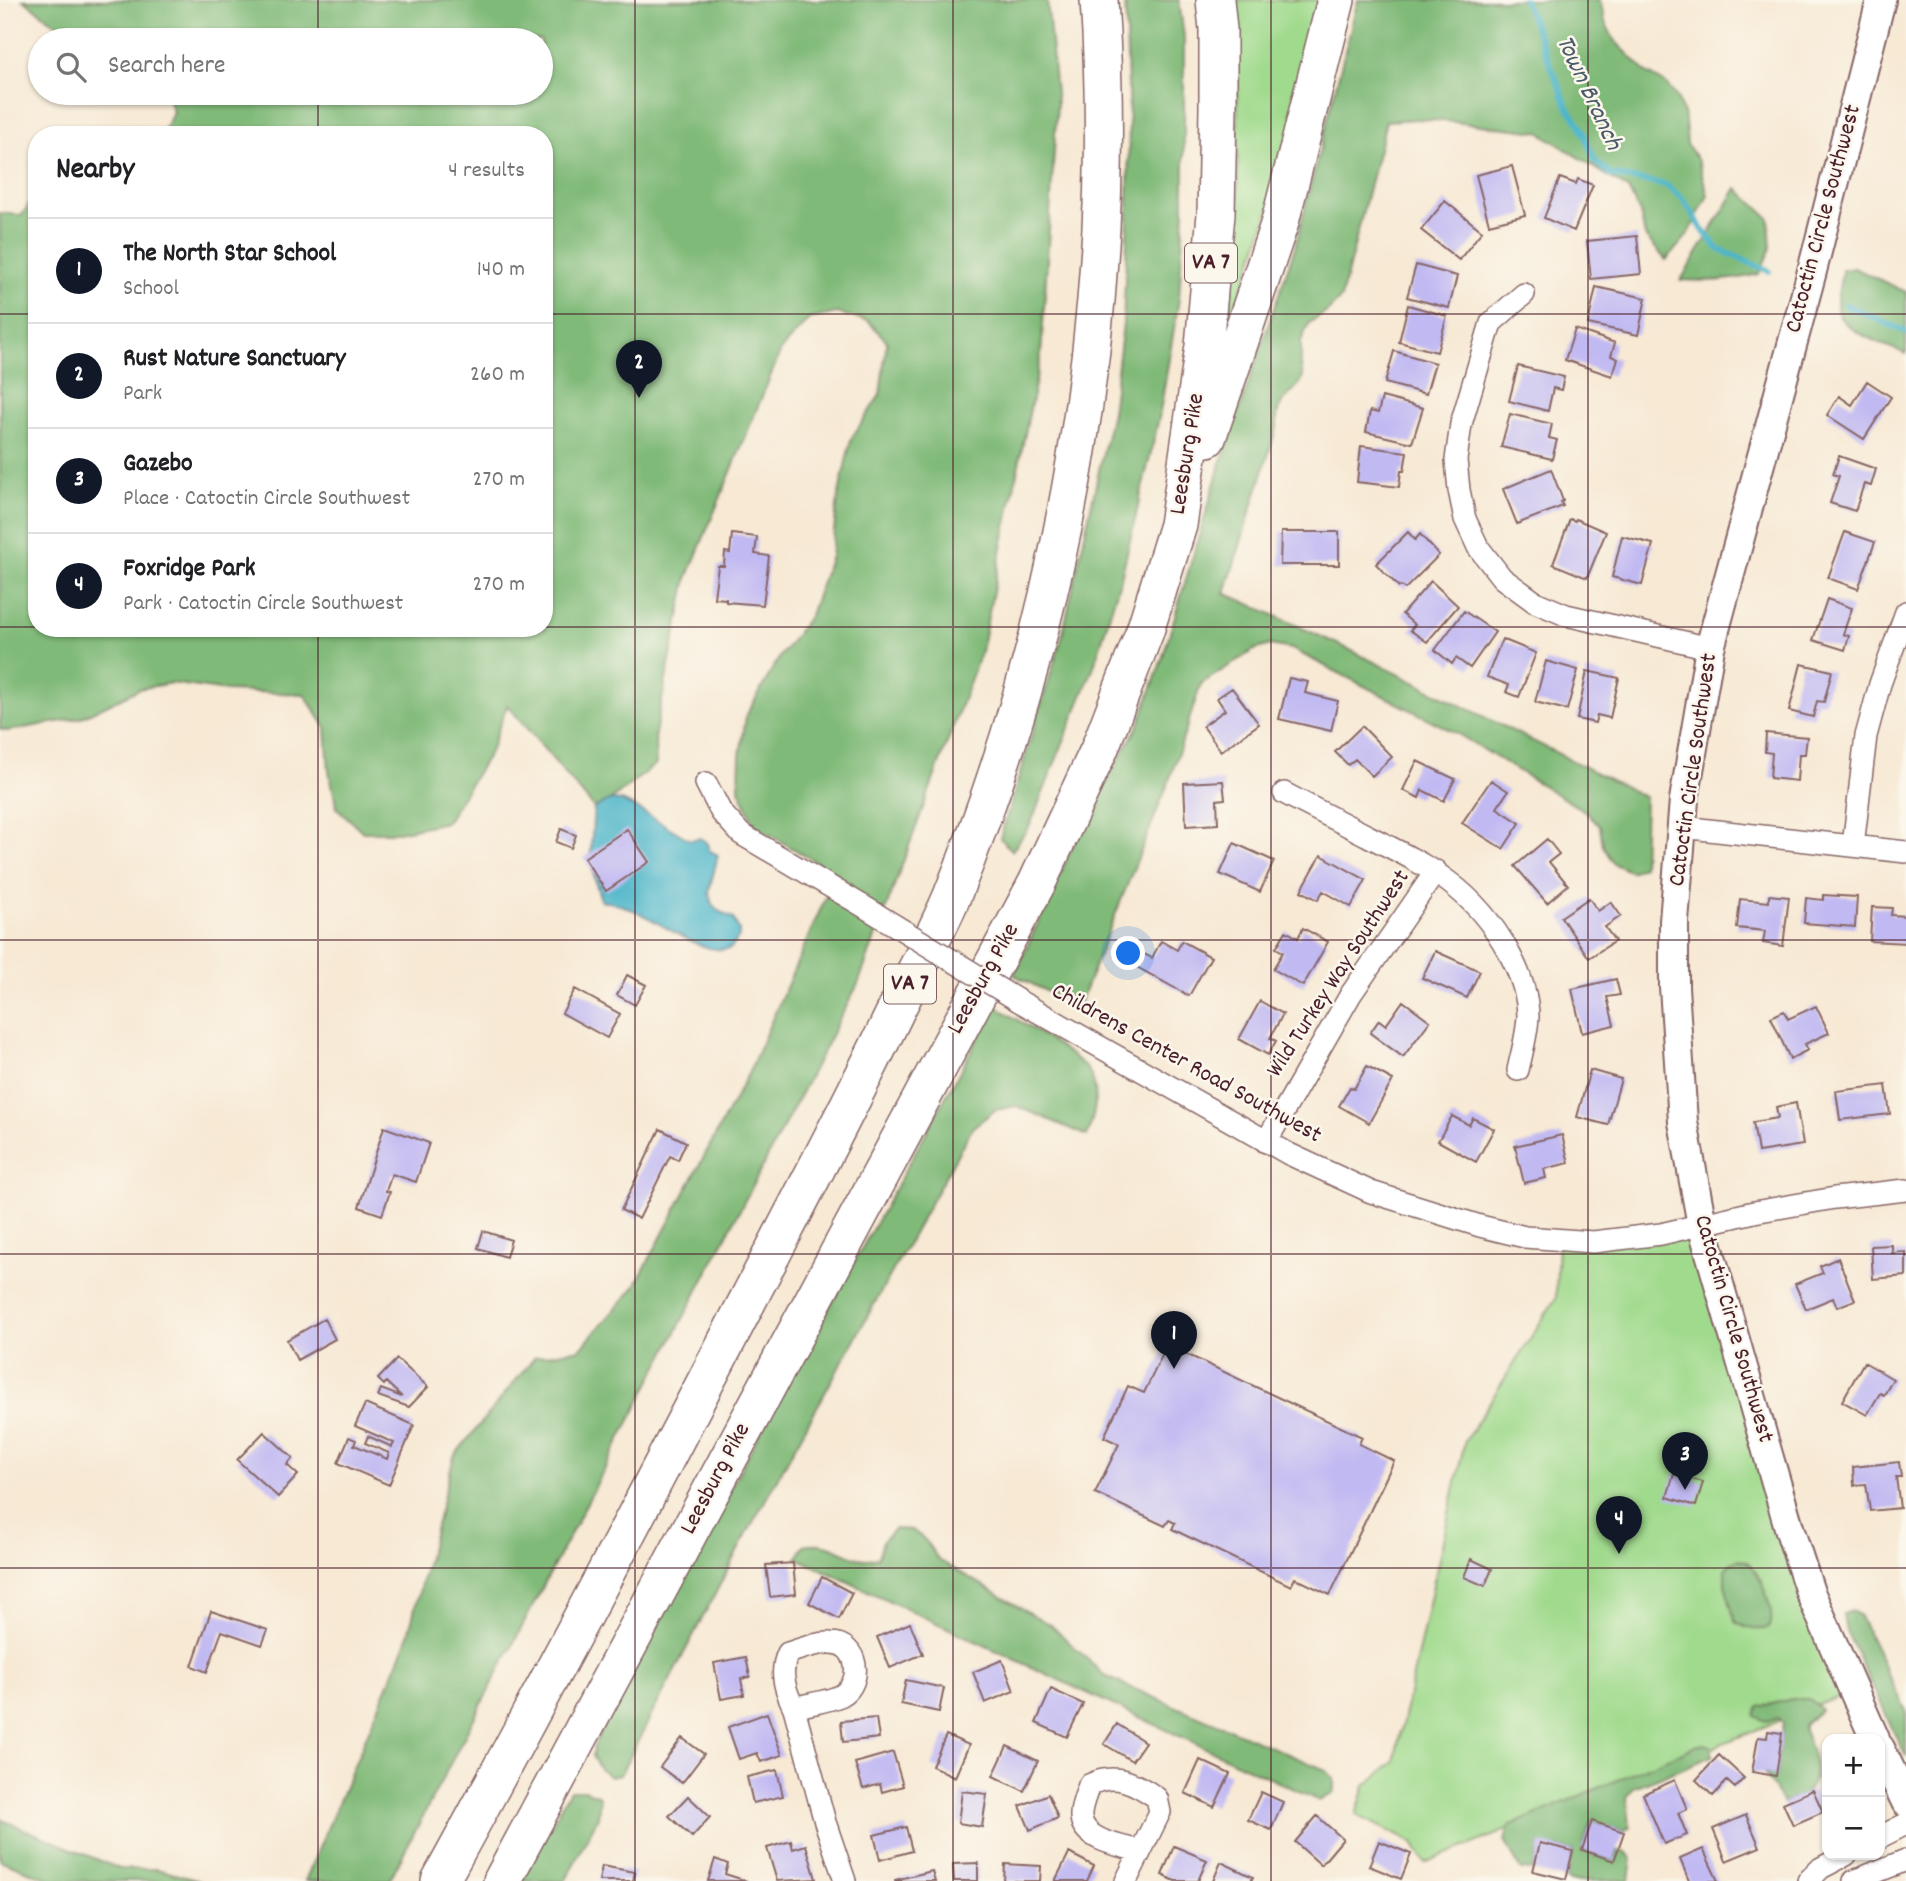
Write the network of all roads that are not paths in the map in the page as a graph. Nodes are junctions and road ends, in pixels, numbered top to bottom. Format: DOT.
graph roads {
  1 [pos="1099,0"];
  2 [pos="1215,0"];
  3 [pos="1336,0"];
  4 [pos="1881,0"];
  5 [pos="1524,294"];
  6 [pos="1178,524"];
  7 [pos="1906,611"];
  8 [pos="1710,648"];
  9 [pos="706,783"];
  10 [pos="1283,793"];
  11 [pos="1682,827"];
  12 [pos="1853,846"];
  13 [pos="1906,852"];
  14 [pos="1436,871"];
  15 [pos="1518,1070"];
  16 [pos="1266,1142"];
  17 [pos="1906,1190"];
  18 [pos="1702,1225"];
  19 [pos="794,1708"];
  20 [pos="1873,1734"];
  21 [pos="1885,1758"];
  22 [pos="1906,1802"];
  23 [pos="1906,1824"];
  24 [pos="1885,1835"];
  25 [pos="1140,1851"];
  26 [pos="1836,1860"];
  27 [pos="1906,1860"];
  28 [pos="440,1881"];
  29 [pos="502,1881"];
  30 [pos="845,1881"];
  31 [pos="1126,1881"];
  32 [pos="1808,1881"];
  33 [pos="1854,1881"];
  1 -- 28 [label="highway, VA 7"];
  2 -- 6 [label="highway, Leesburg Pike / VA 7"];
  3 -- 6 [label="highway"];
  4 -- 8 [label="main road, Catoctin Circle Southwest"];
  5 -- 8 [label="street"];
  6 -- 29 [label="highway, Leesburg Pike / VA 7"];
  7 -- 12 [label="street"];
  8 -- 11 [label="main road, Catoctin Circle Southwest"];
  9 -- 16 [label="street, Childrens Center Road Southwest, bridge"];
  10 -- 14 [label="street"];
  11 -- 12 [label="street"];
  11 -- 18 [label="main road, Catoctin Circle Southwest"];
  12 -- 13 [label="street"];
  14 -- 15 [label="street"];
  14 -- 16 [label="street, Wild Turkey Way Southwest"];
  16 -- 18 [label="street, Childrens Center Road Southwest"];
  17 -- 18 [label="street, Childrens Center Road Southwest"];
  18 -- 20 [label="main road, Catoctin Circle Southwest"];
  19 -- 30 [label="street"];
  21 -- 22 [label="main road"];
  23 -- 24 [label="street"];
  25 -- 31 [label="street"];
  26 -- 32 [label="street"];
  27 -- 33 [label="street"];
}
